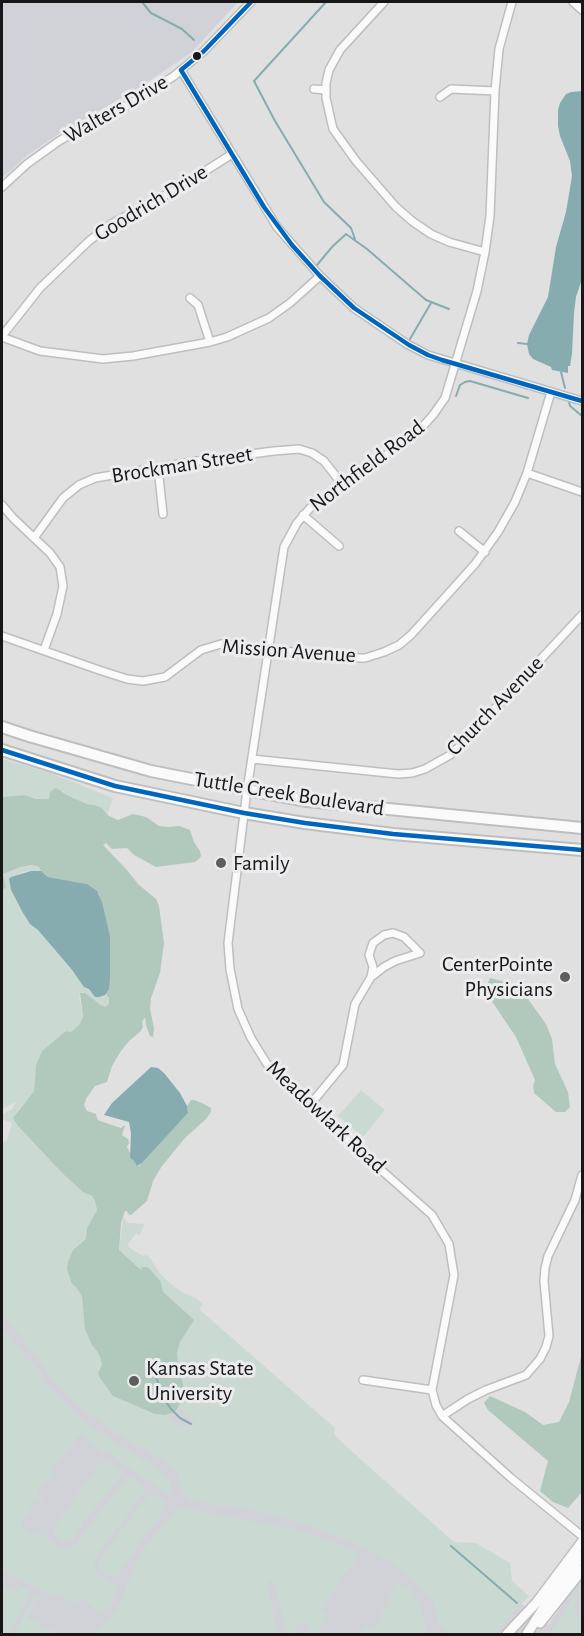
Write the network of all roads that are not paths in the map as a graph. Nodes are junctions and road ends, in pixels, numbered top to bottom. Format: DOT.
graph roads {
  1 [pos="251,2"];
  2 [pos="384,2"];
  3 [pos="512,2"];
  4 [pos="573,2"];
  5 [pos="582,10"];
  6 [pos="181,70"];
  7 [pos="314,90"];
  8 [pos="326,90"];
  9 [pos="495,91"];
  10 [pos="440,97"];
  11 [pos="232,154"];
  12 [pos="2,187"];
  13 [pos="485,252"];
  14 [pos="321,276"];
  15 [pos="189,298"];
  16 [pos="2,337"];
  17 [pos="210,342"];
  18 [pos="456,363"];
  19 [pos="551,392"];
  20 [pos="582,401"];
  21 [pos="158,468"];
  22 [pos="527,473"];
  23 [pos="342,484"];
  24 [pos="582,492"];
  25 [pos="2,505"];
  26 [pos="163,514"];
  27 [pos="303,515"];
  28 [pos="459,531"];
  29 [pos="34,538"];
  30 [pos="339,546"];
  31 [pos="485,552"];
  32 [pos="582,615"];
  33 [pos="2,636"];
  34 [pos="268,648"];
  35 [pos="44,650"];
  36 [pos="2,727"];
  37 [pos="2,750"];
  38 [pos="252,759"];
  39 [pos="247,790"];
  40 [pos="244,813"];
  41 [pos="582,828"];
  42 [pos="582,850"];
  43 [pos="372,977"];
  44 [pos="309,1106"];
  45 [pos="582,1175"];
  46 [pos="363,1380"];
  47 [pos="432,1390"];
  48 [pos="442,1416"];
  49 [pos="582,1536"];
  50 [pos="582,1542"];
  51 [pos="582,1556"];
  52 [pos="582,1570"];
  53 [pos="507,1635"];
  54 [pos="529,1635"];
  1 -- 6 [label="street, Walters Drive"];
  2 -- 8 [label="street"];
  3 -- 9 [label="street, Northfield Road"];
  4 -- 5 [label="street"];
  6 -- 11 [label="street"];
  6 -- 12 [label="street, Walters Drive"];
  7 -- 8 [label="street"];
  8 -- 13 [label="street"];
  9 -- 10 [label="street"];
  9 -- 13 [label="street, Northfield Road"];
  11 -- 14 [label="street"];
  11 -- 16 [label="street, Goodrich Drive"];
  13 -- 18 [label="street, Northfield Road"];
  14 -- 17 [label="street"];
  14 -- 18 [label="street"];
  15 -- 17 [label="street"];
  16 -- 17 [label="street"];
  18 -- 19 [label="street"];
  18 -- 23 [label="street, Northfield Road"];
  19 -- 20 [label="street"];
  19 -- 22 [label="street, Mission Avenue"];
  21 -- 23 [label="street, Brockman Street"];
  21 -- 26 [label="street"];
  21 -- 29 [label="street, Brockman Street"];
  22 -- 24 [label="street"];
  22 -- 31 [label="street, Mission Avenue"];
  23 -- 27 [label="street, Northfield Road"];
  25 -- 29 [label="street"];
  27 -- 30 [label="street"];
  27 -- 34 [label="street, Northfield Road"];
  28 -- 31 [label="street"];
  29 -- 35 [label="street"];
  31 -- 34 [label="street, Mission Avenue"];
  32 -- 38 [label="street, Church Avenue"];
  33 -- 35 [label="street, Mission Avenue"];
  34 -- 35 [label="street, Mission Avenue"];
  34 -- 38 [label="street, Northfield Road"];
  36 -- 39 [label="highway, Tuttle Creek Boulevard"];
  37 -- 40 [label="highway, Tuttle Creek Boulevard"];
  38 -- 39 [label="street, Northfield Road"];
  39 -- 40 [label="street, Meadowlark Road"];
  39 -- 41 [label="highway, Tuttle Creek Boulevard"];
  40 -- 42 [label="highway, Tuttle Creek Boulevard"];
  40 -- 44 [label="street, Meadowlark Road"];
  43 -- 43 [label="street"];
  43 -- 44 [label="street"];
  44 -- 47 [label="street, Meadowlark Road"];
  45 -- 48 [label="street"];
  46 -- 47 [label="street"];
  47 -- 48 [label="street"];
  48 -- 49 [label="street"];
  50 -- 53 [label="main road"];
  51 -- 54 [label="main road"];
  52 -- 54 [label="main road"];
}
